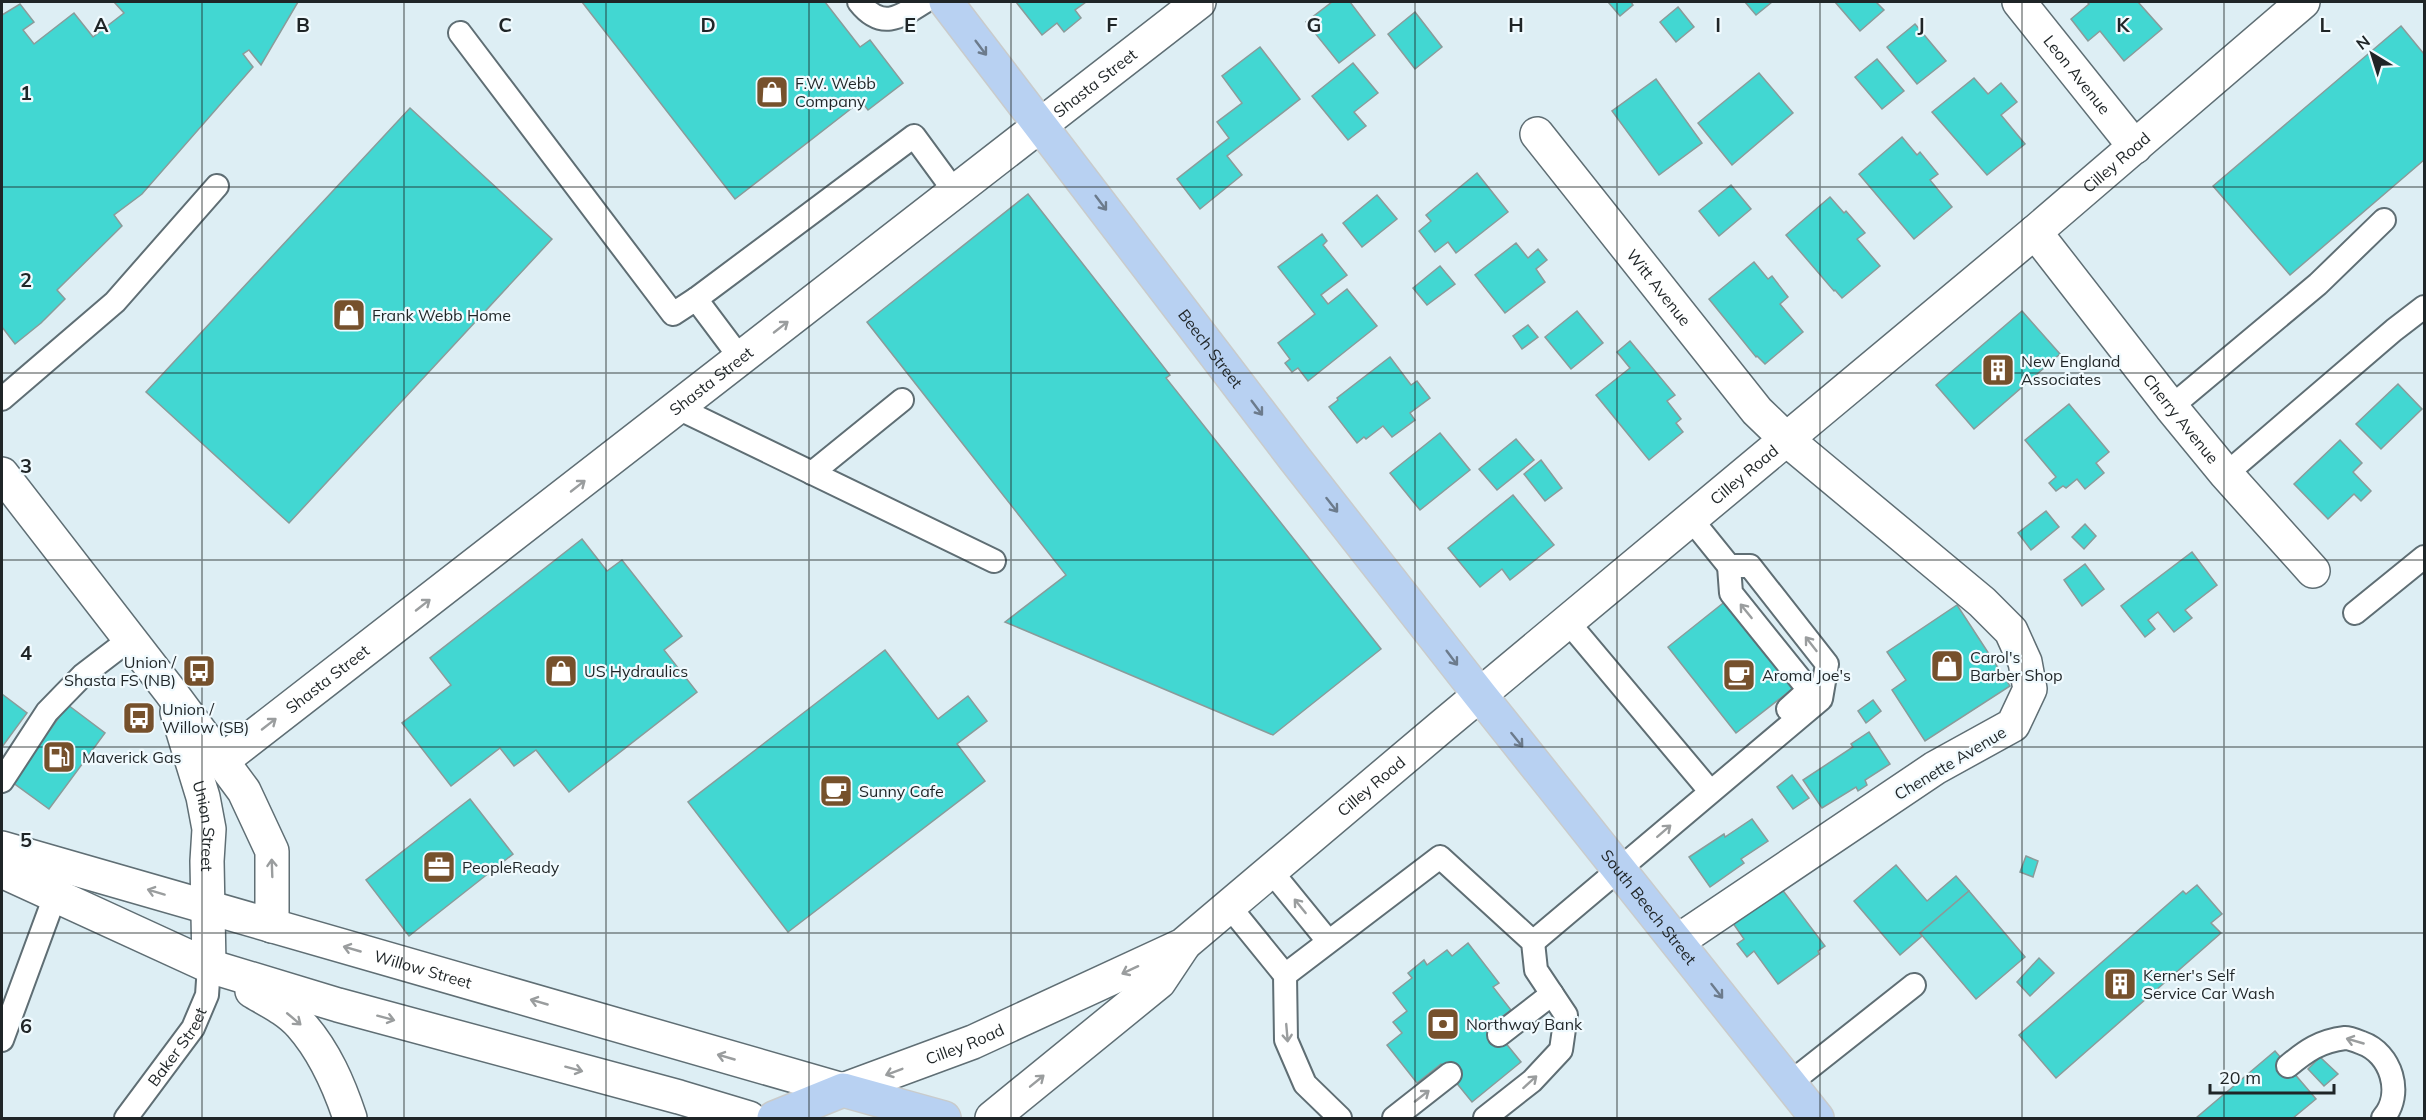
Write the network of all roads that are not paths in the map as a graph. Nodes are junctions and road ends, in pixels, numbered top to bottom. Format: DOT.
graph roads {
  1 [pos="859,2"];
  2 [pos="924,2"];
  3 [pos="946,2"];
  4 [pos="1199,2"];
  5 [pos="2019,2"];
  6 [pos="2303,2"];
  7 [pos="460,33"];
  8 [pos="1041,125"];
  9 [pos="1536,134"];
  10 [pos="2135,147"];
  11 [pos="217,186"];
  12 [pos="955,192"];
  13 [pos="2384,220"];
  14 [pos="2035,232"];
  15 [pos="696,299"];
  16 [pos="2424,307"];
  17 [pos="741,359"];
  18 [pos="2,399"];
  19 [pos="902,400"];
  20 [pos="2171,407"];
  21 [pos="678,408"];
  22 [pos="1786,439"];
  23 [pos="2,474"];
  24 [pos="813,474"];
  25 [pos="2226,474"];
  26 [pos="1691,519"];
  27 [pos="2424,557"];
  28 [pos="994,561"];
  29 [pos="1729,566"];
  30 [pos="2313,571"];
  31 [pos="2355,613"];
  32 [pos="1568,622"];
  33 [pos="130,639"];
  34 [pos="170,691"];
  35 [pos="1480,695"];
  36 [pos="223,760"];
  37 [pos="2,781"];
  38 [pos="1718,785"];
  39 [pos="2,848"];
  40 [pos="1620,869"];
  41 [pos="2,871"];
  42 [pos="1271,871"];
  43 [pos="55,896"];
  44 [pos="1229,906"];
  45 [pos="207,907"];
  46 [pos="272,926"];
  47 [pos="1328,940"];
  48 [pos="1678,941"];
  49 [pos="1533,942"];
  50 [pos="1183,945"];
  51 [pos="209,966"];
  52 [pos="1286,975"];
  53 [pos="1914,985"];
  54 [pos="1551,994"];
  55 [pos="1499,1035"];
  56 [pos="2,1040"];
  57 [pos="2288,1066"];
  58 [pos="762,1067"];
  59 [pos="1450,1074"];
  60 [pos="1790,1083"];
  61 [pos="843,1090"];
  62 [pos="784,1117"];
  63 [pos="126,1119"];
  64 [pos="350,1119"];
  65 [pos="749,1119"];
  66 [pos="944,1119"];
  67 [pos="992,1119"];
  68 [pos="1340,1119"];
  69 [pos="1394,1119"];
  70 [pos="1485,1119"];
  71 [pos="1817,1119"];
  72 [pos="2383,1119"];
  1 -- 2 [label="lane"];
  3 -- 8 [label="main road, Beech Street, one-way"];
  4 -- 8 [label="street, Shasta Street"];
  5 -- 10 [label="street, Leon Avenue"];
  6 -- 10 [label="street, Cilley Road"];
  7 -- 15 [label="lane"];
  8 -- 12 [label="street, Shasta Street"];
  8 -- 35 [label="main road, Beech Street, one-way"];
  9 -- 22 [label="street, Witt Avenue"];
  10 -- 14 [label="street, Cilley Road"];
  11 -- 18 [label="lane"];
  12 -- 15 [label="lane"];
  17 -- 12 [label="street, Shasta Street, one-way"];
  13 -- 20 [label="lane"];
  14 -- 20 [label="street, Cherry Avenue"];
  14 -- 22 [label="street, Cilley Road"];
  15 -- 17 [label="lane"];
  16 -- 25 [label="lane"];
  17 -- 21 [label="street, Shasta Street"];
  19 -- 24 [label="lane"];
  20 -- 25 [label="street, Cherry Avenue"];
  21 -- 24 [label="lane"];
  36 -- 21 [label="street, Shasta Street, one-way"];
  22 -- 26 [label="street, Cilley Road"];
  22 -- 48 [label="street, Chenette Avenue"];
  23 -- 33 [label="street, Union Street"];
  24 -- 28 [label="lane"];
  25 -- 30 [label="street, Cherry Avenue"];
  26 -- 29 [label="lane"];
  26 -- 32 [label="street, Cilley Road"];
  27 -- 31 [label="lane"];
  38 -- 29 [label="lane, one-way"];
  38 -- 29 [label="lane, one-way"];
  32 -- 35 [label="street, Cilley Road"];
  32 -- 38 [label="lane"];
  33 -- 34 [label="street, Union Street"];
  33 -- 37 [label="lane"];
  34 -- 36 [label="street, Union Street"];
  34 -- 45 [label="street, Union Street"];
  35 -- 40 [label="main road, South Beech Street, one-way"];
  35 -- 42 [label="street, Cilley Road"];
  46 -- 36 [label="street, Union Street, one-way"];
  40 -- 38 [label="lane, one-way"];
  45 -- 39 [label="street, Willow Street, one-way"];
  40 -- 48 [label="main road, South Beech Street"];
  40 -- 49 [label="lane"];
  41 -- 43 [label="street"];
  42 -- 44 [label="street, Cilley Road"];
  47 -- 42 [label="lane, one-way"];
  43 -- 51 [label="street"];
  43 -- 56 [label="lane"];
  44 -- 50 [label="street, Cilley Road"];
  44 -- 52 [label="lane"];
  45 -- 46 [label="street, Willow Street"];
  45 -- 51 [label="street, Union Street"];
  58 -- 46 [label="street, Willow Street, one-way"];
  47 -- 49 [label="lane"];
  47 -- 52 [label="lane"];
  48 -- 60 [label="main road, South Beech Street, one-way"];
  49 -- 54 [label="lane"];
  50 -- 61 [label="street, Cilley Road, one-way"];
  67 -- 50 [label="street, Cilley Road, one-way"];
  51 -- 63 [label="lane, Baker Street"];
  51 -- 64 [label="street, one-way"];
  51 -- 65 [label="street, one-way"];
  52 -- 68 [label="lane, one-way"];
  53 -- 60 [label="lane"];
  54 -- 55 [label="lane"];
  70 -- 54 [label="lane, one-way"];
  72 -- 57 [label="lane, one-way"];
  58 -- 61 [label="street, Willow Street"];
  58 -- 62 [label="street"];
  69 -- 59 [label="lane, one-way"];
  60 -- 71 [label="main road, South Beech Street"];
  61 -- 62 [label="main road"];
  61 -- 66 [label="main road"];
}
